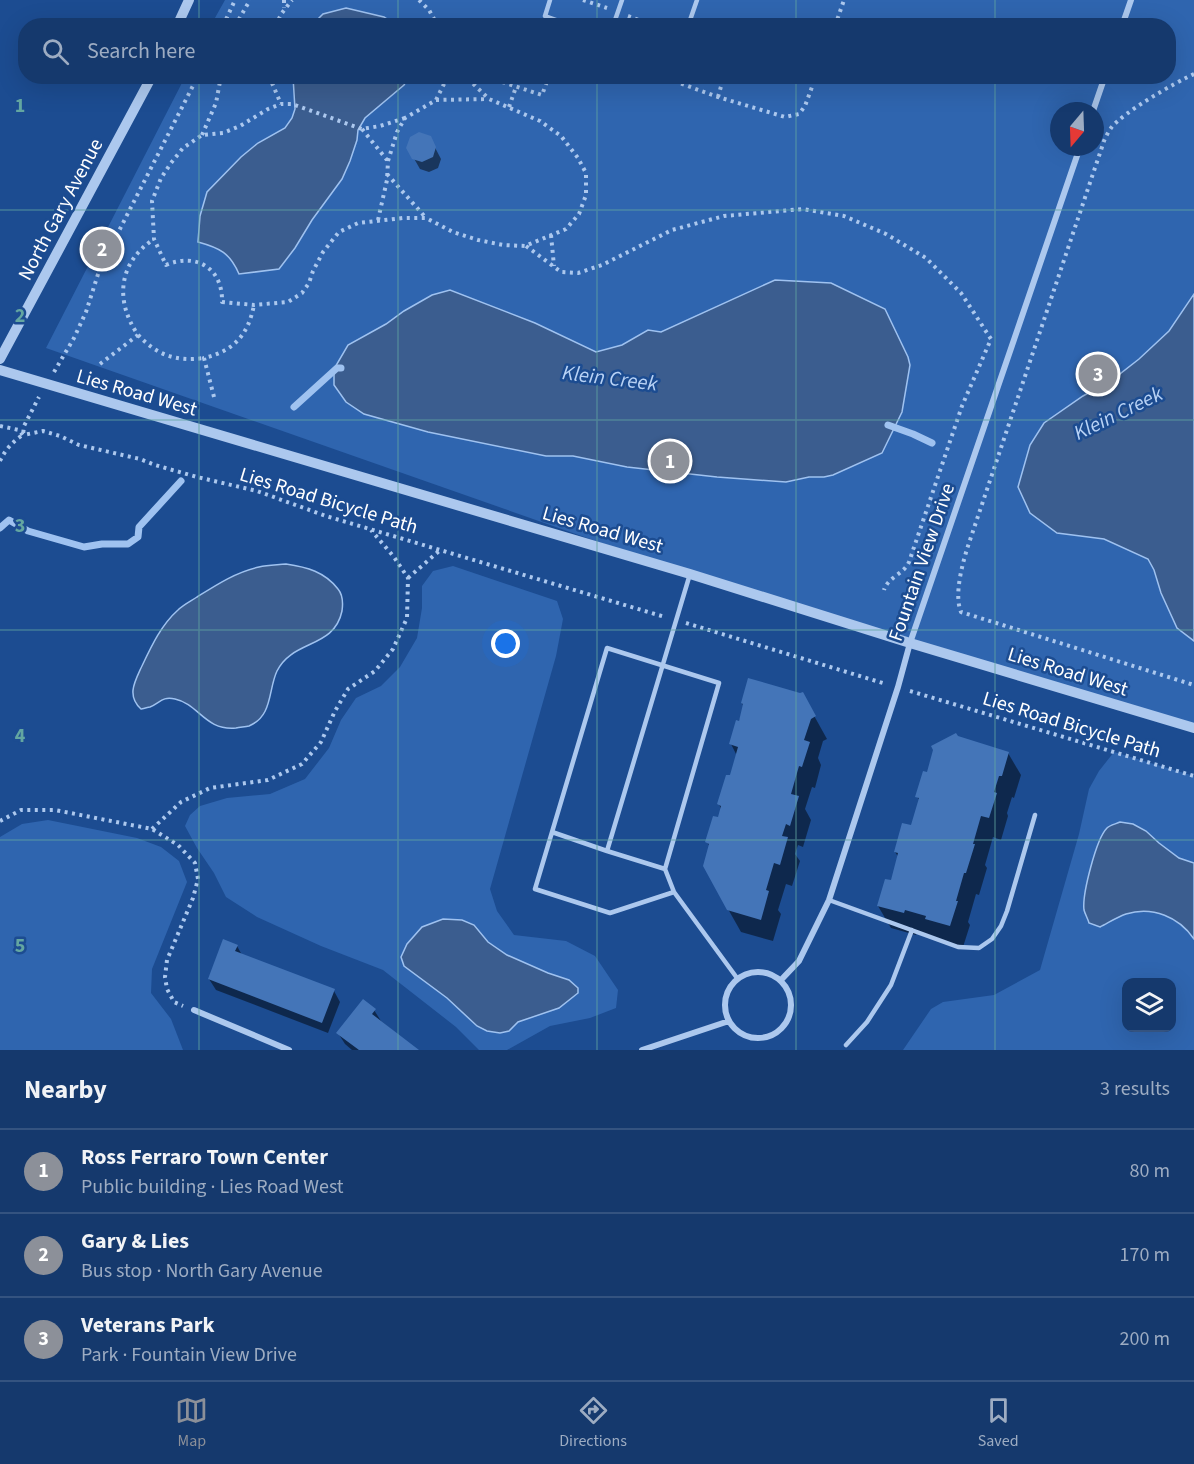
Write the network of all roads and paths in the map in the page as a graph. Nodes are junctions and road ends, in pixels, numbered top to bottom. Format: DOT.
graph roads {
  1 [pos="189,0"];
  2 [pos="235,0"];
  3 [pos="250,0"];
  4 [pos="284,0"];
  5 [pos="292,0"];
  6 [pos="419,0"];
  7 [pos="550,0"];
  8 [pos="622,0"];
  9 [pos="697,0"];
  10 [pos="844,0"];
  11 [pos="1131,0"];
  12 [pos="285,9"];
  13 [pos="181,18"];
  14 [pos="227,18"];
  15 [pos="240,18"];
  16 [pos="280,18"];
  17 [pos="434,18"];
  18 [pos="551,18"];
  19 [pos="616,18"];
  20 [pos="691,18"];
  21 [pos="838,18"];
  22 [pos="1125,18"];
  23 [pos="1194,74"];
  24 [pos="1176,83"];
  25 [pos="148,84"];
  26 [pos="194,84"];
  27 [pos="219,84"];
  28 [pos="272,84"];
  29 [pos="444,84"];
  30 [pos="473,84"];
  31 [pos="507,84"];
  32 [pos="546,84"];
  33 [pos="682,84"];
  34 [pos="722,84"];
  35 [pos="813,84"];
  36 [pos="1102,84"];
  37 [pos="1174,84"];
  38 [pos="516,87"];
  39 [pos="718,97"];
  40 [pos="489,99"];
  41 [pos="436,100"];
  42 [pos="1096,102"];
  43 [pos="281,104"];
  44 [pos="510,107"];
  45 [pos="405,118"];
  46 [pos="362,129"];
  47 [pos="202,135"];
  48 [pos="1077,156"];
  49 [pos="388,161"];
  50 [pos="387,173"];
  51 [pos="426,218"];
  52 [pos="378,220"];
  53 [pos="551,235"];
  54 [pos="154,239"];
  55 [pos="525,246"];
  56 [pos="554,267"];
  57 [pos="254,305"];
  58 [pos="138,334"];
  59 [pos="69,346"];
  60 [pos="204,358"];
  61 [pos="0,359"];
  62 [pos="100,364"];
  63 [pos="0,370"];
  64 [pos="214,397"];
  65 [pos="0,426"];
  66 [pos="24,426"];
  67 [pos="22,435"];
  68 [pos="0,460"];
  69 [pos="370,529"];
  70 [pos="440,550"];
  71 [pos="690,574"];
  72 [pos="408,578"];
  73 [pos="884,590"];
  74 [pos="651,613"];
  75 [pos="702,628"];
  76 [pos="910,643"];
  77 [pos="662,665"];
  78 [pos="860,676"];
  79 [pos="1194,685"];
  80 [pos="941,700"];
  81 [pos="1194,728"];
  82 [pos="1194,776"];
  83 [pos="1035,815"];
  84 [pos="0,821"];
  85 [pos="152,829"];
  86 [pos="552,832"];
  87 [pos="607,851"];
  88 [pos="665,869"];
  89 [pos="674,892"];
  90 [pos="829,900"];
  91 [pos="912,930"];
  92 [pos="737,978"];
  93 [pos="780,980"];
  94 [pos="194,1010"];
  95 [pos="729,1021"];
  96 [pos="846,1046"];
  97 [pos="289,1050"];
  98 [pos="642,1050"];
  1 -- 13 [label="street"];
  2 -- 14 [label="path"];
  3 -- 15 [label="path"];
  4 -- 12 [label="path"];
  5 -- 12 [label="path"];
  6 -- 17 [label="path"];
  7 -- 18 [label="lane"];
  8 -- 19 [label="lane"];
  9 -- 20 [label="lane"];
  10 -- 21 [label="path"];
  11 -- 22 [label="street"];
  12 -- 16 [label="path"];
  23 -- 24 [label="path"];
  25 -- 61 [label="street, North Gary Avenue"];
  26 -- 59 [label="path"];
  27 -- 47 [label="path"];
  28 -- 43 [label="path"];
  29 -- 41 [label="path"];
  30 -- 40 [label="path"];
  31 -- 38 [label="path"];
  32 -- 38 [label="path"];
  33 -- 39 [label="path"];
  34 -- 39 [label="path"];
  35 -- 39 [label="path"];
  36 -- 42 [label="street"];
  37 -- 79 [label="path"];
  38 -- 44 [label="path"];
  40 -- 41 [label="path"];
  40 -- 44 [label="path"];
  41 -- 45 [label="path"];
  43 -- 46 [label="path"];
  43 -- 47 [label="path"];
  44 -- 53 [label="path"];
  45 -- 46 [label="path"];
  45 -- 49 [label="path"];
  46 -- 49 [label="path"];
  47 -- 54 [label="path"];
  48 -- 76 [label="street, Fountain View Drive"];
  49 -- 50 [label="path"];
  50 -- 51 [label="path"];
  50 -- 52 [label="path"];
  51 -- 52 [label="path"];
  51 -- 55 [label="path"];
  52 -- 57 [label="path"];
  53 -- 55 [label="path"];
  53 -- 56 [label="path"];
  54 -- 57 [label="path"];
  54 -- 58 [label="path"];
  55 -- 56 [label="path"];
  56 -- 73 [label="path"];
  57 -- 60 [label="path"];
  58 -- 60 [label="path"];
  58 -- 62 [label="path"];
  60 -- 64 [label="path"];
  63 -- 71 [label="street, Lies Road West"];
  65 -- 67 [label="path, Lies Road Bicycle Path"];
  66 -- 67 [label="path"];
  67 -- 68 [label="path"];
  67 -- 69 [label="path, Lies Road Bicycle Path"];
  69 -- 70 [label="path, Lies Road Bicycle Path"];
  69 -- 72 [label="path"];
  70 -- 72 [label="path"];
  70 -- 74 [label="path, Lies Road Bicycle Path"];
  71 -- 76 [label="street, Lies Road West"];
  71 -- 77 [label="lane"];
  72 -- 85 [label="path"];
  75 -- 78 [label="path"];
  76 -- 81 [label="street, Lies Road West"];
  76 -- 90 [label="street, Fountain View Drive"];
  77 -- 86 [label="lane"];
  77 -- 87 [label="lane"];
  77 -- 88 [label="lane"];
  80 -- 82 [label="path, Lies Road Bicycle Path"];
  83 -- 91 [label="lane"];
  84 -- 85 [label="path"];
  85 -- 94 [label="path"];
  86 -- 87 [label="lane"];
  86 -- 89 [label="lane"];
  87 -- 88 [label="lane"];
  88 -- 89 [label="lane"];
  89 -- 92 [label="lane"];
  90 -- 91 [label="lane"];
  90 -- 93 [label="street, Fountain View Drive"];
  91 -- 96 [label="lane"];
  92 -- 93 [label="street"];
  92 -- 95 [label="street"];
  93 -- 95 [label="street"];
  94 -- 97 [label="street"];
  95 -- 98 [label="street"];
}
